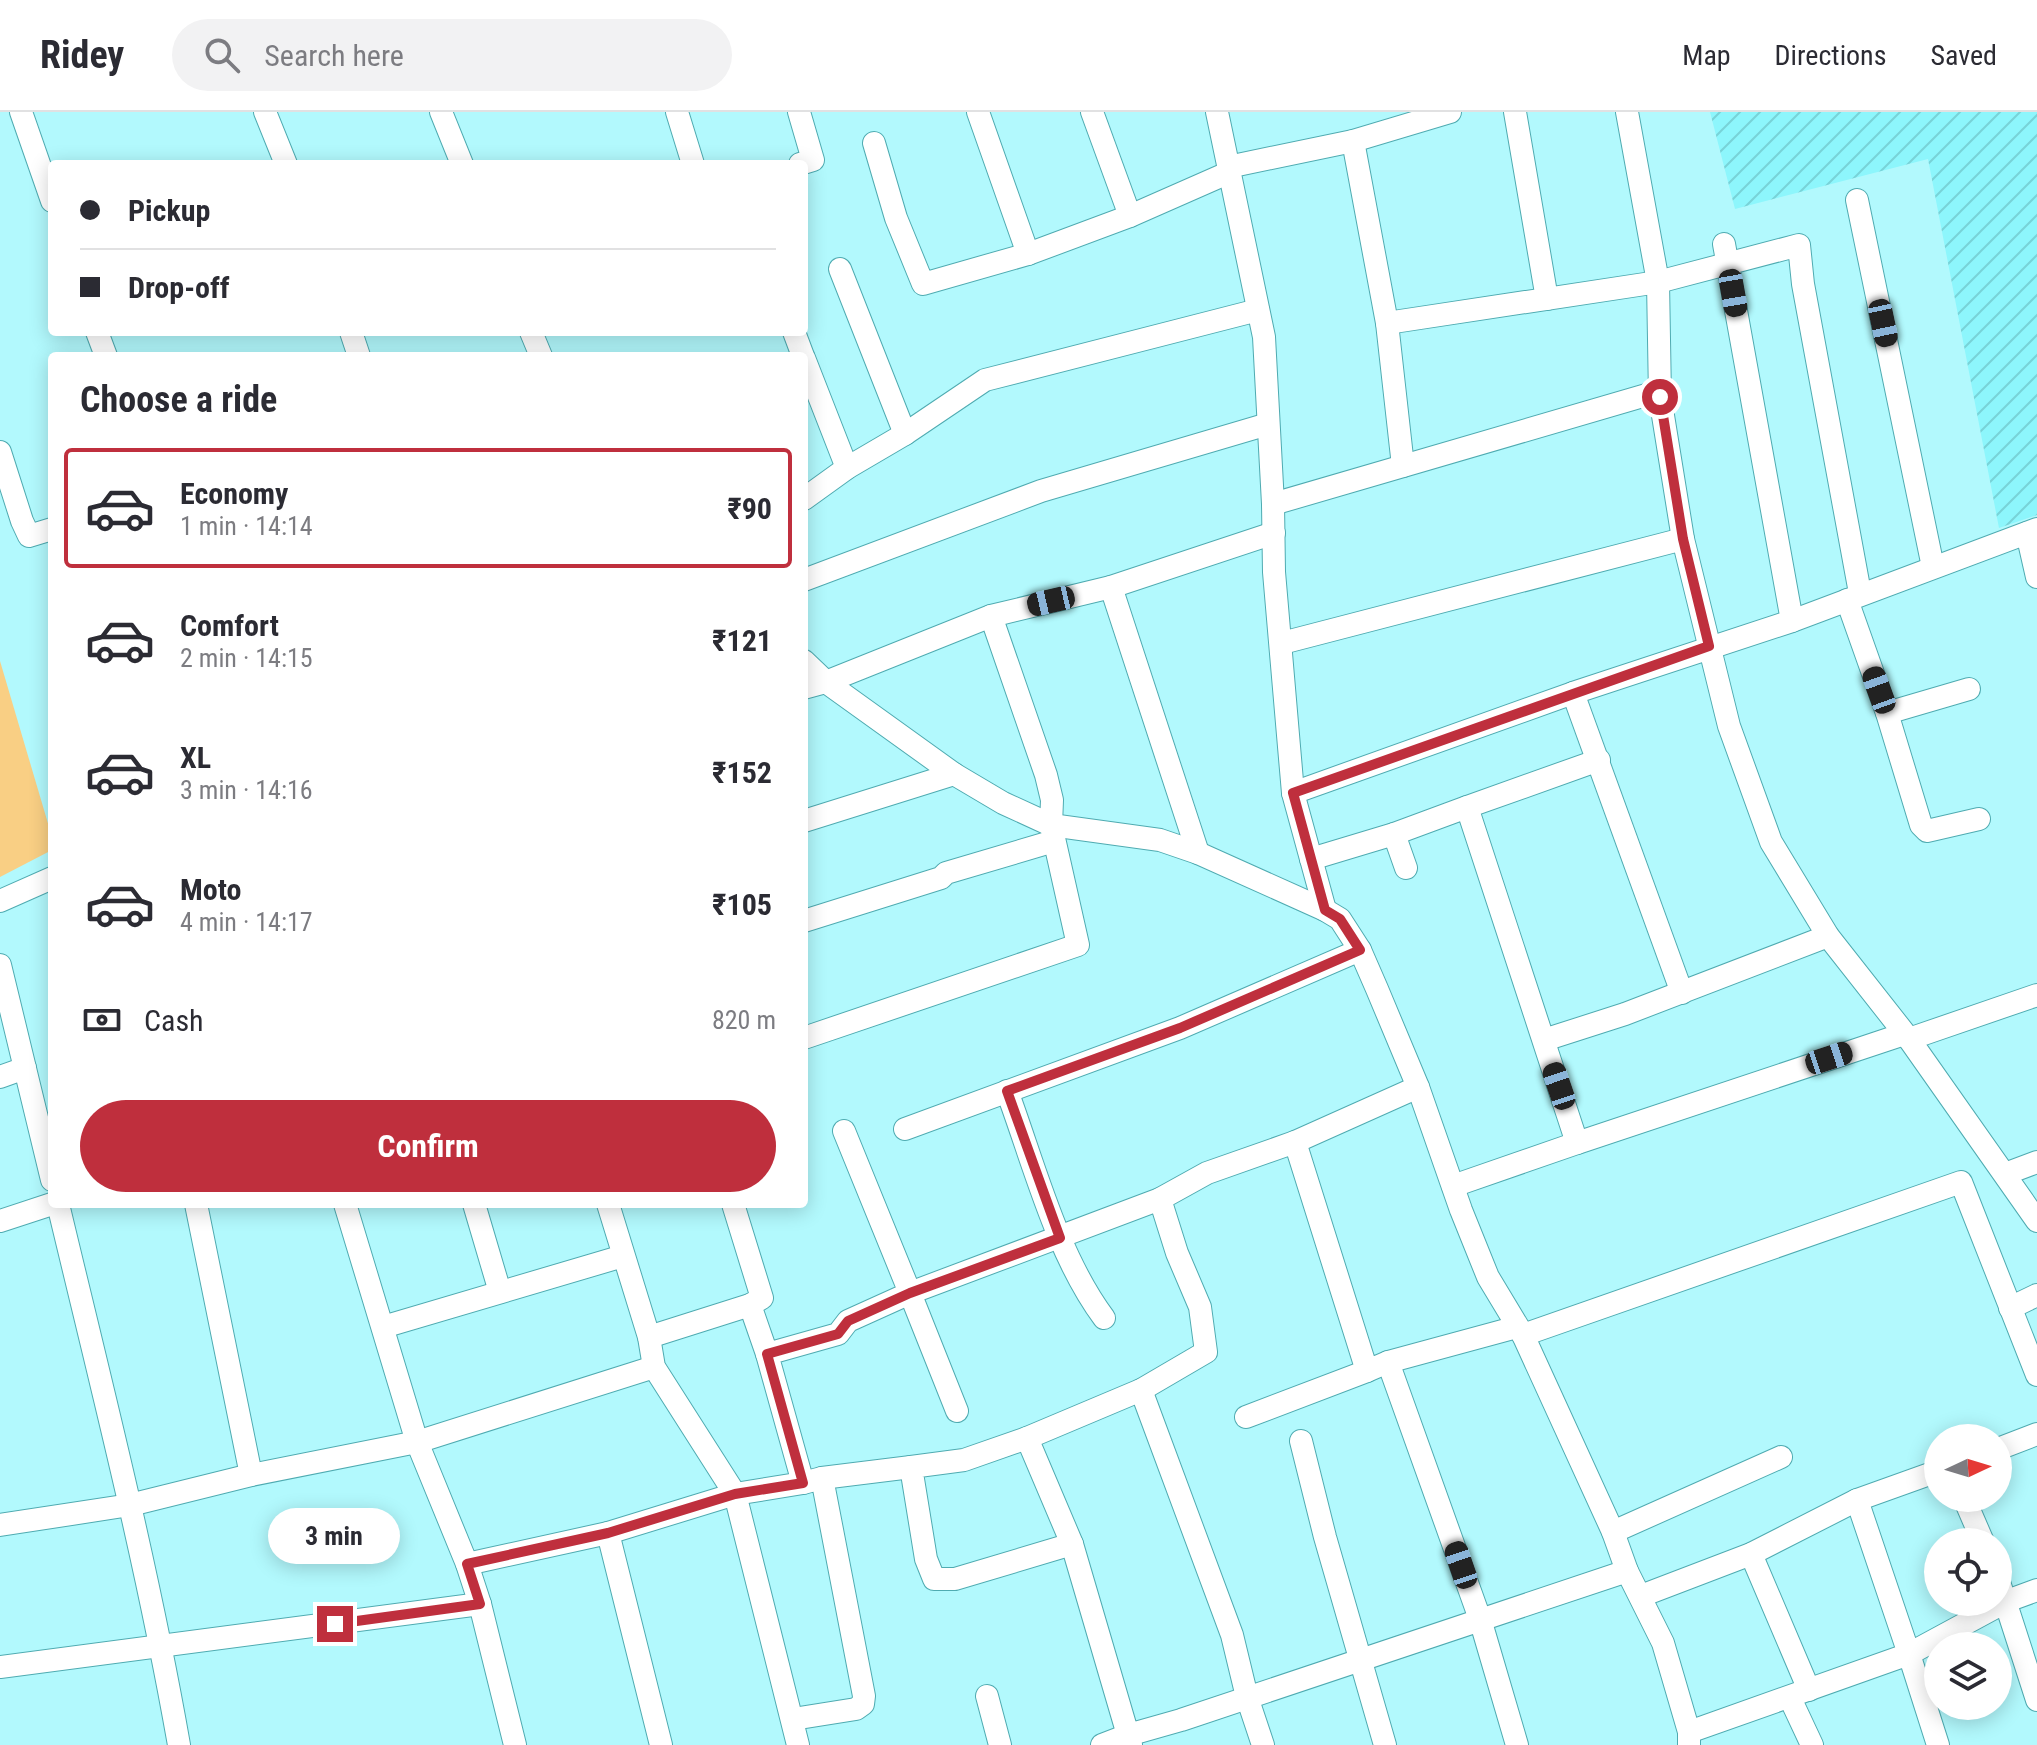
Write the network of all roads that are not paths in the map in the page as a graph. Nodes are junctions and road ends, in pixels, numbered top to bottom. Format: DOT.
graph roads {
  1 [pos="21,112"];
  2 [pos="265,112"];
  3 [pos="441,112"];
  4 [pos="677,112"];
  5 [pos="799,112"];
  6 [pos="978,112"];
  7 [pos="1092,112"];
  8 [pos="1217,112"];
  9 [pos="1450,112"];
  10 [pos="1515,112"];
  11 [pos="1627,112"];
  12 [pos="1378,122"];
  13 [pos="1353,141"];
  14 [pos="874,143"];
  15 [pos="284,160"];
  16 [pos="460,160"];
  17 [pos="692,160"];
  18 [pos="808,162"];
  19 [pos="1229,170"];
  20 [pos="48,190"];
  21 [pos="1857,200"];
  22 [pos="1130,216"];
  23 [pos="1028,254"];
  24 [pos="1726,254"];
  25 [pos="840,269"];
  26 [pos="1658,282"];
  27 [pos="1547,299"];
  28 [pos="1258,310"];
  29 [pos="1387,323"];
  30 [pos="808,367"];
  31 [pos="1660,391"];
  32 [pos="1268,424"];
  33 [pos="905,434"];
  34 [pos="0,452"];
  35 [pos="1403,466"];
  36 [pos="847,468"];
  37 [pos="808,496"];
  38 [pos="1273,504"];
  39 [pos="48,530"];
  40 [pos="2032,531"];
  41 [pos="1274,533"];
  42 [pos="1683,539"];
  43 [pos="1933,567"];
  44 [pos="2037,577"];
  45 [pos="808,578"];
  46 [pos="1111,587"];
  47 [pos="1854,597"];
  48 [pos="991,616"];
  49 [pos="1792,621"];
  50 [pos="1282,643"];
  51 [pos="1709,646"];
  52 [pos="815,685"];
  53 [pos="1969,689"];
  54 [pos="1573,693"];
  55 [pos="1887,713"];
  56 [pos="1599,760"];
  57 [pos="954,774"];
  58 [pos="1293,793"];
  59 [pos="1467,807"];
  60 [pos="1979,819"];
  61 [pos="808,820"];
  62 [pos="1052,833"];
  63 [pos="1394,834"];
  64 [pos="1198,853"];
  65 [pos="1311,859"];
  66 [pos="1406,868"];
  67 [pos="48,880"];
  68 [pos="0,901"];
  69 [pos="1325,910"];
  70 [pos="808,920"];
  71 [pos="1828,936"];
  72 [pos="1360,950"];
  73 [pos="0,965"];
  74 [pos="1682,993"];
  75 [pos="2037,995"];
  76 [pos="1906,1036"];
  77 [pos="808,1037"];
  78 [pos="1544,1040"];
  79 [pos="25,1068"];
  80 [pos="0,1077"];
  81 [pos="1418,1087"];
  82 [pos="1007,1091"];
  83 [pos="905,1129"];
  84 [pos="844,1131"];
  85 [pos="1295,1142"];
  86 [pos="1577,1143"];
  87 [pos="2037,1162"];
  88 [pos="48,1163"];
  89 [pos="2005,1174"];
  90 [pos="1453,1186"];
  91 [pos="1160,1199"];
  92 [pos="48,1206"];
  93 [pos="56,1208"];
  94 [pos="197,1208"];
  95 [pos="346,1208"];
  96 [pos="475,1208"];
  97 [pos="609,1208"];
  98 [pos="734,1208"];
  99 [pos="0,1221"];
  100 [pos="2037,1221"];
  101 [pos="1060,1238"];
  102 [pos="623,1256"];
  103 [pos="500,1292"];
  104 [pos="910,1293"];
  105 [pos="2037,1295"];
  106 [pos="750,1305"];
  107 [pos="2010,1308"];
  108 [pos="1104,1318"];
  109 [pos="383,1327"];
  110 [pos="1520,1331"];
  111 [pos="649,1337"];
  112 [pos="767,1354"];
  113 [pos="1377,1366"];
  114 [pos="654,1367"];
  115 [pos="2036,1371"];
  116 [pos="1141,1390"];
  117 [pos="957,1411"];
  118 [pos="1246,1417"];
  119 [pos="2037,1434"];
  120 [pos="1027,1438"];
  121 [pos="1301,1441"];
  122 [pos="417,1442"];
  123 [pos="2012,1444"];
  124 [pos="1781,1457"];
  125 [pos="911,1467"];
  126 [pos="251,1475"];
  127 [pos="1924,1476"];
  128 [pos="812,1480"];
  129 [pos="735,1494"];
  130 [pos="1857,1500"];
  131 [pos="130,1505"];
  132 [pos="0,1525"];
  133 [pos="1613,1532"];
  134 [pos="608,1533"];
  135 [pos="1072,1544"];
  136 [pos="1751,1554"];
  137 [pos="467,1564"];
  138 [pos="1627,1571"];
  139 [pos="2037,1590"];
  140 [pos="1641,1596"];
  141 [pos="2012,1599"];
  142 [pos="480,1604"];
  143 [pos="1979,1616"];
  144 [pos="2012,1616"];
  145 [pos="1480,1619"];
  146 [pos="162,1647"];
  147 [pos="1909,1654"];
  148 [pos="1362,1659"];
  149 [pos="0,1667"];
  150 [pos="1799,1694"];
  151 [pos="987,1696"];
  152 [pos="1247,1697"];
  153 [pos="2037,1700"];
  154 [pos="793,1719"];
  155 [pos="1689,1738"];
  156 [pos="1129,1740"];
  157 [pos="179,1745"];
  158 [pos="515,1745"];
  159 [pos="661,1745"];
  160 [pos="798,1745"];
  161 [pos="1000,1745"];
  162 [pos="1102,1745"];
  163 [pos="1263,1745"];
  164 [pos="1385,1745"];
  165 [pos="1517,1745"];
  166 [pos="1812,1745"];
  167 [pos="1938,1745"];
  1 -- 20 [label="street"];
  2 -- 15 [label="street"];
  3 -- 16 [label="street"];
  4 -- 17 [label="street"];
  5 -- 18 [label="street"];
  6 -- 23 [label="street"];
  7 -- 22 [label="street"];
  8 -- 19 [label="street"];
  9 -- 12 [label="street"];
  10 -- 27 [label="street"];
  11 -- 26 [label="street"];
  12 -- 13 [label="street"];
  13 -- 19 [label="street"];
  13 -- 29 [label="street"];
  14 -- 23 [label="street"];
  19 -- 22 [label="street"];
  19 -- 28 [label="street"];
  21 -- 43 [label="street"];
  22 -- 23 [label="street"];
  24 -- 26 [label="street"];
  24 -- 47 [label="street"];
  24 -- 49 [label="street"];
  25 -- 33 [label="street"];
  26 -- 27 [label="street"];
  26 -- 31 [label="street"];
  27 -- 29 [label="street"];
  28 -- 32 [label="street"];
  28 -- 33 [label="street"];
  29 -- 35 [label="street"];
  30 -- 36 [label="street"];
  31 -- 35 [label="street"];
  31 -- 42 [label="street"];
  32 -- 38 [label="street"];
  32 -- 45 [label="street"];
  33 -- 36 [label="street"];
  34 -- 39 [label="street"];
  35 -- 38 [label="street"];
  36 -- 37 [label="street"];
  38 -- 41 [label="street"];
  40 -- 43 [label="street"];
  40 -- 44 [label="street"];
  41 -- 46 [label="street"];
  41 -- 50 [label="street"];
  42 -- 50 [label="street"];
  42 -- 51 [label="street"];
  43 -- 47 [label="street"];
  46 -- 48 [label="street"];
  46 -- 64 [label="street"];
  47 -- 49 [label="street"];
  47 -- 55 [label="street"];
  48 -- 52 [label="street"];
  48 -- 62 [label="street"];
  49 -- 51 [label="street"];
  50 -- 58 [label="street"];
  51 -- 54 [label="street"];
  51 -- 71 [label="street"];
  52 -- 57 [label="street"];
  53 -- 55 [label="street"];
  54 -- 56 [label="street"];
  54 -- 58 [label="street"];
  55 -- 60 [label="street"];
  56 -- 59 [label="street"];
  56 -- 74 [label="street"];
  57 -- 61 [label="street"];
  57 -- 62 [label="street"];
  58 -- 65 [label="street"];
  59 -- 63 [label="street"];
  59 -- 78 [label="street"];
  62 -- 64 [label="street"];
  62 -- 70 [label="street"];
  62 -- 77 [label="street"];
  63 -- 65 [label="street"];
  63 -- 66 [label="street"];
  64 -- 69 [label="street"];
  65 -- 69 [label="street"];
  67 -- 68 [label="street"];
  69 -- 72 [label="street"];
  71 -- 74 [label="street"];
  71 -- 76 [label="street"];
  72 -- 81 [label="street"];
  72 -- 82 [label="street"];
  73 -- 79 [label="street"];
  74 -- 78 [label="street"];
  75 -- 76 [label="street"];
  76 -- 86 [label="street"];
  76 -- 89 [label="street"];
  78 -- 86 [label="street"];
  79 -- 80 [label="street"];
  79 -- 88 [label="street"];
  81 -- 85 [label="street"];
  81 -- 90 [label="street"];
  82 -- 83 [label="street"];
  82 -- 101 [label="street"];
  84 -- 104 [label="street"];
  85 -- 91 [label="street"];
  85 -- 113 [label="street"];
  86 -- 90 [label="street"];
  87 -- 89 [label="street"];
  89 -- 100 [label="street"];
  90 -- 110 [label="street"];
  91 -- 101 [label="street"];
  91 -- 116 [label="street"];
  92 -- 99 [label="street"];
  93 -- 131 [label="street"];
  94 -- 126 [label="street"];
  95 -- 109 [label="street"];
  96 -- 103 [label="street"];
  97 -- 102 [label="street"];
  98 -- 106 [label="street"];
  101 -- 104 [label="street"];
  101 -- 108 [label="street"];
  102 -- 103 [label="street"];
  102 -- 111 [label="street"];
  103 -- 109 [label="street"];
  104 -- 112 [label="street"];
  104 -- 117 [label="street"];
  105 -- 107 [label="street"];
  106 -- 111 [label="street"];
  106 -- 112 [label="street"];
  107 -- 110 [label="street"];
  107 -- 115 [label="street"];
  109 -- 122 [label="street"];
  110 -- 113 [label="street"];
  110 -- 133 [label="street"];
  111 -- 114 [label="street"];
  112 -- 128 [label="street"];
  113 -- 118 [label="street"];
  113 -- 145 [label="street"];
  114 -- 122 [label="street"];
  114 -- 129 [label="street"];
  116 -- 120 [label="street"];
  116 -- 152 [label="street"];
  119 -- 123 [label="street"];
  120 -- 125 [label="street"];
  120 -- 135 [label="street"];
  121 -- 148 [label="street"];
  122 -- 126 [label="street"];
  122 -- 137 [label="street"];
  124 -- 133 [label="street"];
  125 -- 128 [label="street"];
  125 -- 135 [label="street"];
  126 -- 131 [label="street"];
  127 -- 130 [label="street"];
  128 -- 129 [label="street"];
  128 -- 154 [label="street"];
  129 -- 134 [label="street"];
  129 -- 154 [label="street"];
  130 -- 136 [label="street"];
  130 -- 147 [label="street"];
  131 -- 132 [label="street"];
  131 -- 146 [label="street"];
  133 -- 138 [label="street"];
  134 -- 137 [label="street"];
  134 -- 159 [label="street"];
  135 -- 156 [label="street"];
  136 -- 140 [label="street"];
  136 -- 150 [label="street"];
  137 -- 142 [label="street"];
  138 -- 140 [label="street"];
  138 -- 145 [label="street"];
  139 -- 141 [label="street"];
  140 -- 155 [label="street"];
  142 -- 146 [label="street"];
  142 -- 158 [label="street"];
  143 -- 147 [label="street"];
  144 -- 153 [label="street"];
  145 -- 148 [label="street"];
  145 -- 165 [label="street"];
  146 -- 149 [label="street"];
  146 -- 157 [label="street"];
  147 -- 150 [label="street"];
  147 -- 167 [label="street"];
  148 -- 152 [label="street"];
  148 -- 164 [label="street"];
  150 -- 155 [label="street"];
  150 -- 166 [label="street"];
  151 -- 161 [label="street"];
  152 -- 156 [label="street"];
  152 -- 163 [label="street"];
  154 -- 160 [label="street"];
  156 -- 162 [label="street"];
}
